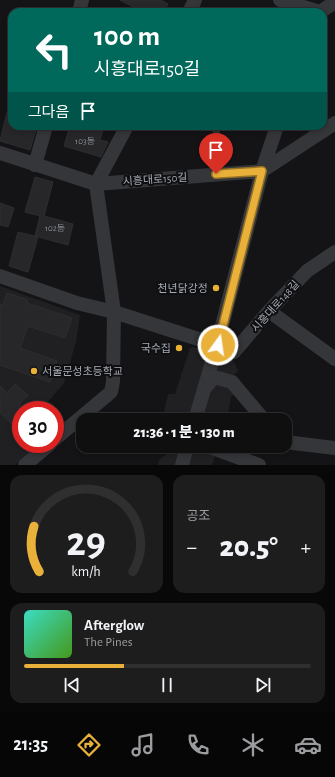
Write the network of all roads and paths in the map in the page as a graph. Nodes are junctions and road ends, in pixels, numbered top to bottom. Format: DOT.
graph roads {
  1 [pos="280,0"];
  2 [pos="335,2"];
  3 [pos="307,8"];
  4 [pos="326,8"];
  5 [pos="45,130"];
  6 [pos="125,130"];
  7 [pos="216,130"];
  8 [pos="275,130"];
  9 [pos="324,130"];
  10 [pos="218,140"];
  11 [pos="0,154"];
  12 [pos="35,165"];
  13 [pos="262,171"];
  14 [pos="96,184"];
  15 [pos="335,252"];
  16 [pos="0,276"];
  17 [pos="269,311"];
  18 [pos="114,312"];
  19 [pos="218,345"];
  20 [pos="335,359"];
  21 [pos="204,389"];
  22 [pos="197,413"];
  23 [pos="258,413"];
  24 [pos="64,431"];
  25 [pos="292,443"];
  26 [pos="335,448"];
  27 [pos="39,453"];
  28 [pos="185,453"];
  29 [pos="226,453"];
  30 [pos="25,465"];
  31 [pos="182,465"];
  32 [pos="259,465"];
  1 -- 3 [label="street"];
  2 -- 4 [label="street"];
  5 -- 12 [label="street"];
  6 -- 14 [label="street"];
  7 -- 10 [label="lane"];
  8 -- 13 [label="street"];
  9 -- 13 [label="street, 시흥대로150길"];
  11 -- 12 [label="street, 시흥대로150길"];
  12 -- 14 [label="street, 시흥대로150길"];
  13 -- 14 [label="street, 시흥대로150길"];
  13 -- 19 [label="street"];
  14 -- 18 [label="street"];
  15 -- 17 [label="street, 시흥대로148길"];
  16 -- 18 [label="street, 시흥대로148길"];
  17 -- 19 [label="street, 시흥대로148길"];
  17 -- 20 [label="street"];
  18 -- 19 [label="street, 시흥대로148길"];
  18 -- 24 [label="street"];
  19 -- 21 [label="street"];
  21 -- 22 [label="street"];
  21 -- 23 [label="street"];
  25 -- 26 [label="street"];
  27 -- 30 [label="street"];
  28 -- 31 [label="street"];
  29 -- 32 [label="street"];
}
